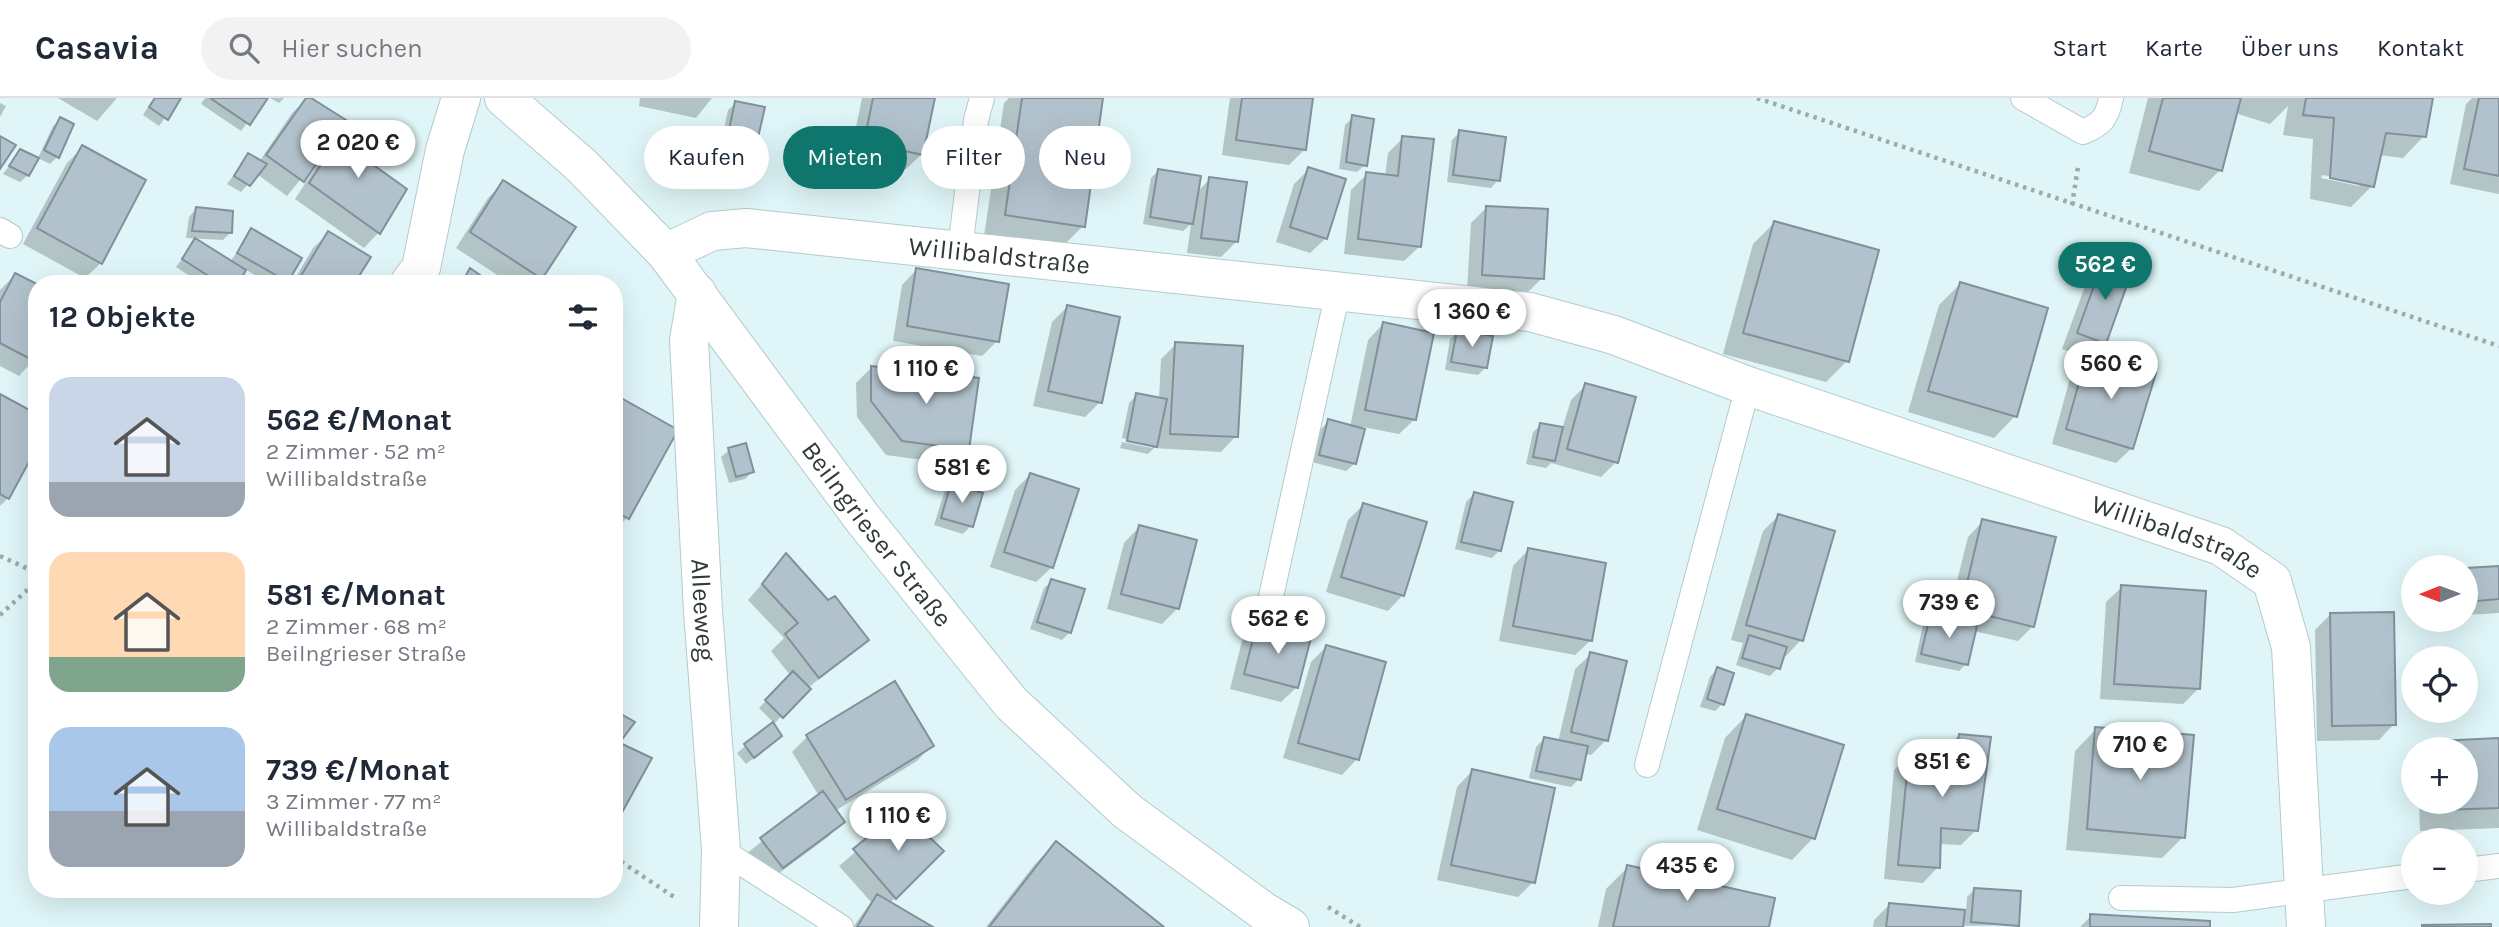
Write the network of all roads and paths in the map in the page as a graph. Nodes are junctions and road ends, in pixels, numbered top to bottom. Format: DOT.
graph roads {
  1 [pos="461,98"];
  2 [pos="504,98"];
  3 [pos="982,98"];
  4 [pos="1758,98"];
  5 [pos="2023,98"];
  6 [pos="2111,98"];
  7 [pos="960,249"];
  8 [pos="666,253"];
  9 [pos="416,275"];
  10 [pos="1338,292"];
  11 [pos="697,293"];
  12 [pos="2499,346"];
  13 [pos="1748,386"];
  14 [pos="0,556"];
  15 [pos="28,569"];
  16 [pos="28,589"];
  17 [pos="0,615"];
  18 [pos="1267,615"];
  19 [pos="1647,765"];
  20 [pos="721,850"];
  21 [pos="623,863"];
  22 [pos="2499,866"];
  23 [pos="2478,869"];
  24 [pos="2401,877"];
  25 [pos="2304,889"];
  26 [pos="2121,898"];
  27 [pos="1319,901"];
  28 [pos="684,904"];
  29 [pos="719,927"];
  30 [pos="841,927"];
  31 [pos="1290,927"];
  32 [pos="1360,927"];
  33 [pos="2306,927"];
  1 -- 9 [label="street"];
  2 -- 8 [label="street, Beilngrieser Straße"];
  3 -- 7 [label="lane"];
  4 -- 12 [label="path"];
  5 -- 6 [label="lane"];
  7 -- 8 [label="street, Willibaldstraße"];
  7 -- 10 [label="street, Willibaldstraße"];
  8 -- 11 [label="street, Beilngrieser Straße"];
  10 -- 13 [label="street, Willibaldstraße"];
  10 -- 18 [label="lane"];
  11 -- 20 [label="street, Alleeweg"];
  11 -- 31 [label="street, Beilngrieser Straße"];
  13 -- 19 [label="lane"];
  13 -- 25 [label="street, Willibaldstraße"];
  14 -- 15 [label="path"];
  16 -- 17 [label="path"];
  20 -- 29 [label="street, Alleeweg"];
  20 -- 30 [label="lane"];
  21 -- 28 [label="path"];
  22 -- 23 [label="lane"];
  24 -- 25 [label="lane"];
  25 -- 26 [label="lane"];
  25 -- 33 [label="street, Willibaldstraße"];
  27 -- 32 [label="path"];
}
